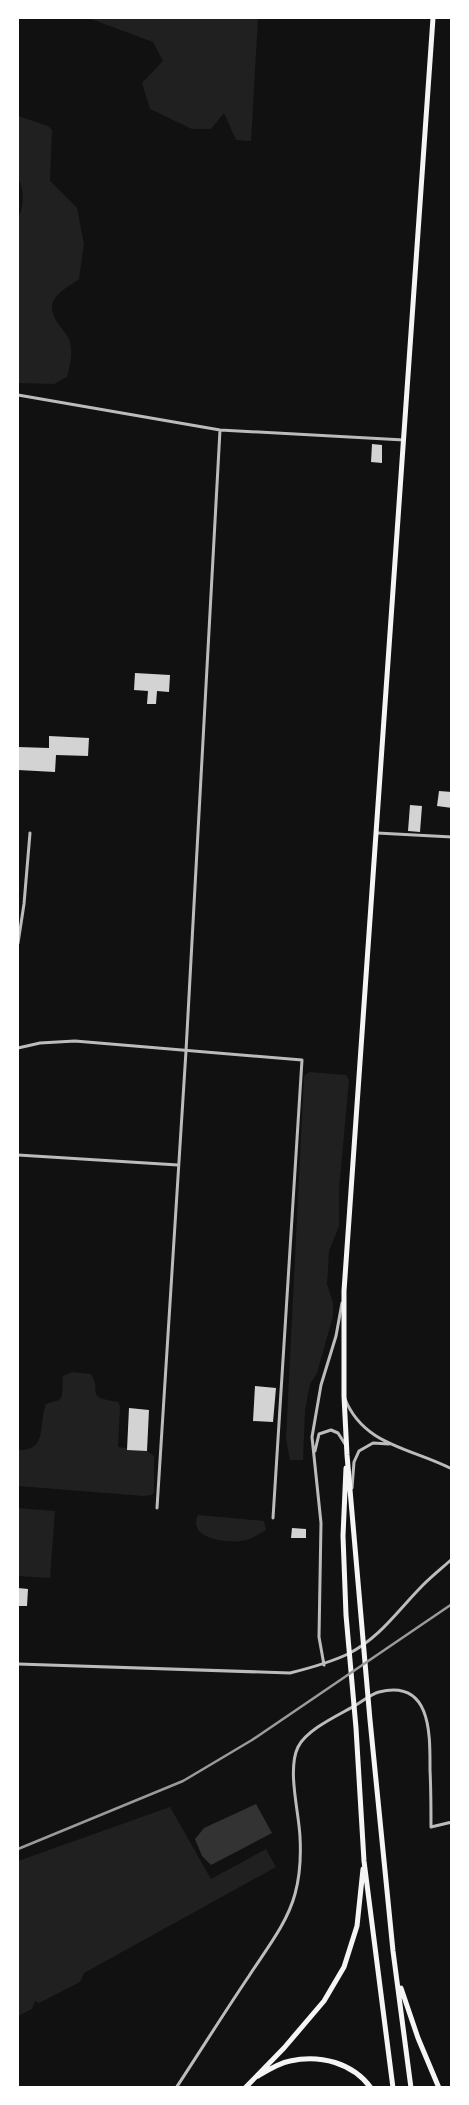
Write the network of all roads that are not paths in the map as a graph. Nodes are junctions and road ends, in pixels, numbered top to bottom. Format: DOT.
graph roads {
  1 [pos="433,18"];
  2 [pos="18,395"];
  3 [pos="220,430"];
  4 [pos="405,440"];
  5 [pos="30,833"];
  6 [pos="377,833"];
  7 [pos="452,837"];
  8 [pos="18,943"];
  9 [pos="18,1048"];
  10 [pos="186,1051"];
  11 [pos="18,1154"];
  12 [pos="178,1165"];
  13 [pos="344,1291"];
  14 [pos="344,1396"];
  15 [pos="394,1445"];
  16 [pos="347,1453"];
  17 [pos="314,1456"];
  18 [pos="452,1469"];
  19 [pos="352,1492"];
  20 [pos="157,1508"];
  21 [pos="273,1518"];
  22 [pos="452,1559"];
  23 [pos="18,1664"];
  24 [pos="324,1665"];
  25 [pos="452,1822"];
  26 [pos="364,1861"];
  27 [pos="396,1976"];
  28 [pos="249,2081"];
  29 [pos="176,2088"];
  30 [pos="245,2088"];
  31 [pos="371,2088"];
  32 [pos="393,2088"];
  33 [pos="411,2088"];
  34 [pos="439,2088"];
  1 -- 4 [label="main road"];
  2 -- 3 [label="street"];
  3 -- 4 [label="street"];
  3 -- 10 [label="street"];
  4 -- 6 [label="main road"];
  5 -- 8 [label="street"];
  6 -- 7 [label="street"];
  6 -- 13 [label="main road"];
  9 -- 10 [label="street"];
  10 -- 12 [label="street"];
  10 -- 21 [label="street"];
  11 -- 12 [label="street"];
  12 -- 20 [label="street"];
  13 -- 14 [label="main road"];
  13 -- 17 [label="street"];
  14 -- 15 [label="street"];
  14 -- 16 [label="main road"];
  15 -- 18 [label="street"];
  15 -- 19 [label="street"];
  16 -- 17 [label="street"];
  16 -- 19 [label="main road"];
  16 -- 26 [label="main road"];
  17 -- 24 [label="street"];
  19 -- 27 [label="main road"];
  22 -- 24 [label="street"];
  23 -- 24 [label="street"];
  25 -- 29 [label="street"];
  26 -- 28 [label="main road"];
  26 -- 32 [label="main road"];
  27 -- 33 [label="main road"];
  27 -- 34 [label="main road"];
  28 -- 30 [label="main road"];
  28 -- 31 [label="main road"];
}
